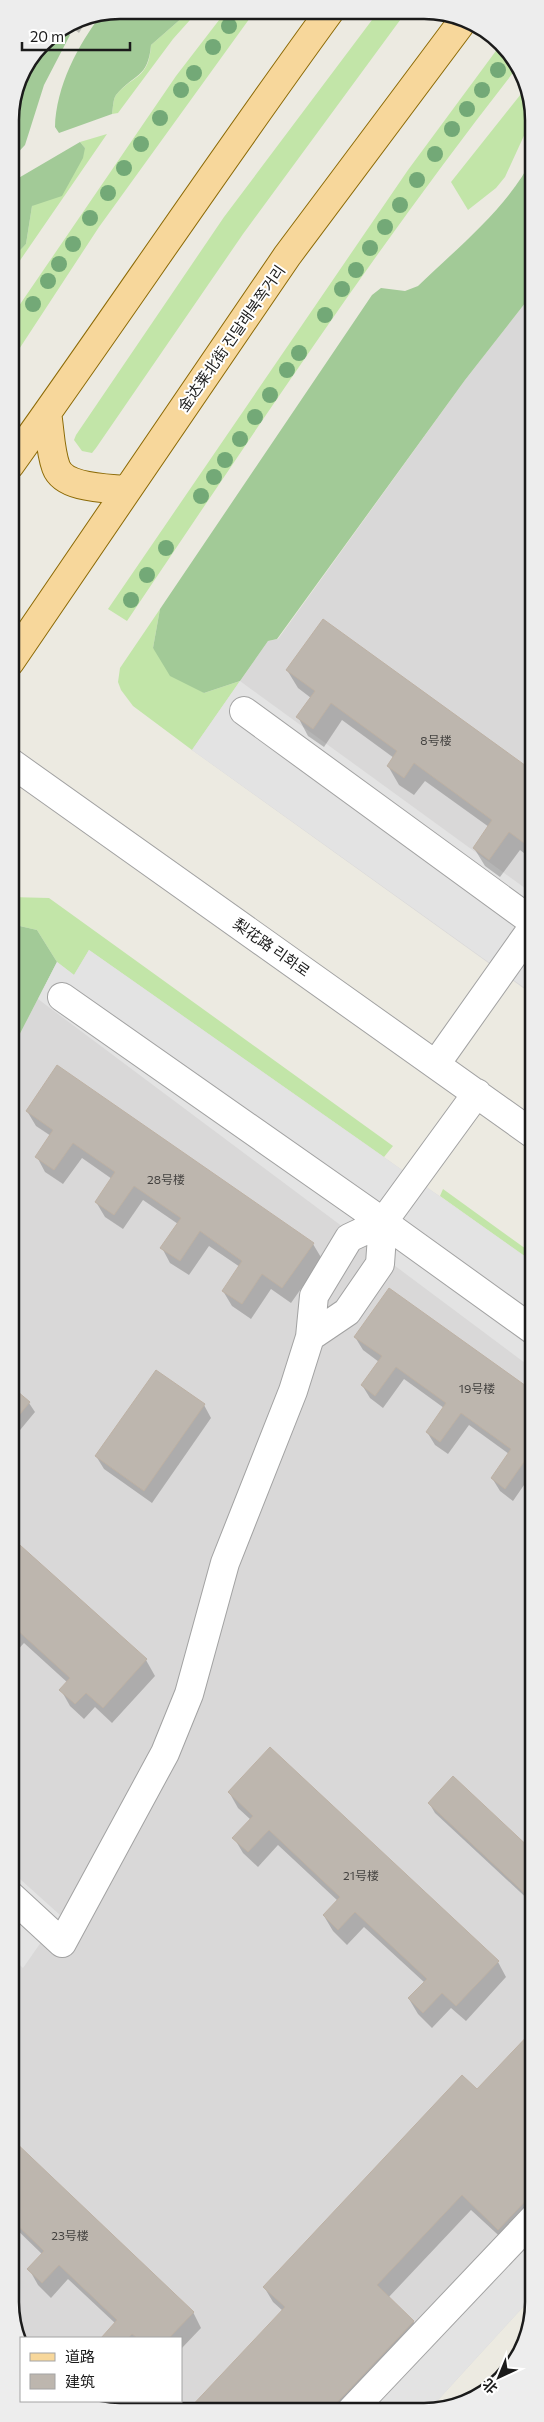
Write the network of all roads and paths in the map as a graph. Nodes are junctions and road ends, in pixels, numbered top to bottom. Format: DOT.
graph roads {
  1 [pos="324,19"];
  2 [pos="460,25"];
  3 [pos="47,414"];
  4 [pos="19,453"];
  5 [pos="126,490"];
  6 [pos="19,649"];
  7 [pos="244,711"];
  8 [pos="19,768"];
  9 [pos="525,916"];
  10 [pos="525,938"];
  11 [pos="62,997"];
  12 [pos="436,1064"];
  13 [pos="477,1093"];
  14 [pos="525,1128"];
  15 [pos="383,1222"];
  16 [pos="525,1324"];
  17 [pos="310,1336"];
  18 [pos="19,1903"];
  19 [pos="525,2227"];
  20 [pos="359,2403"];
  1 -- 3 [label="main road"];
  2 -- 5 [label="main road, 金达莱北街 진달래북쪽거리"];
  3 -- 4 [label="main road"];
  3 -- 5 [label="main road"];
  5 -- 6 [label="main road, 金达莱北街 진달래북쪽거리"];
  7 -- 9 [label="street"];
  8 -- 12 [label="street, 梨花路 리화로"];
  10 -- 12 [label="street"];
  11 -- 15 [label="street"];
  12 -- 13 [label="street, 梨花路 리화로"];
  13 -- 14 [label="street, 梨花路 리화로"];
  13 -- 15 [label="street"];
  15 -- 16 [label="street"];
  15 -- 17 [label="street"];
  15 -- 17 [label="street"];
  17 -- 18 [label="street"];
  19 -- 20 [label="street"];
}
